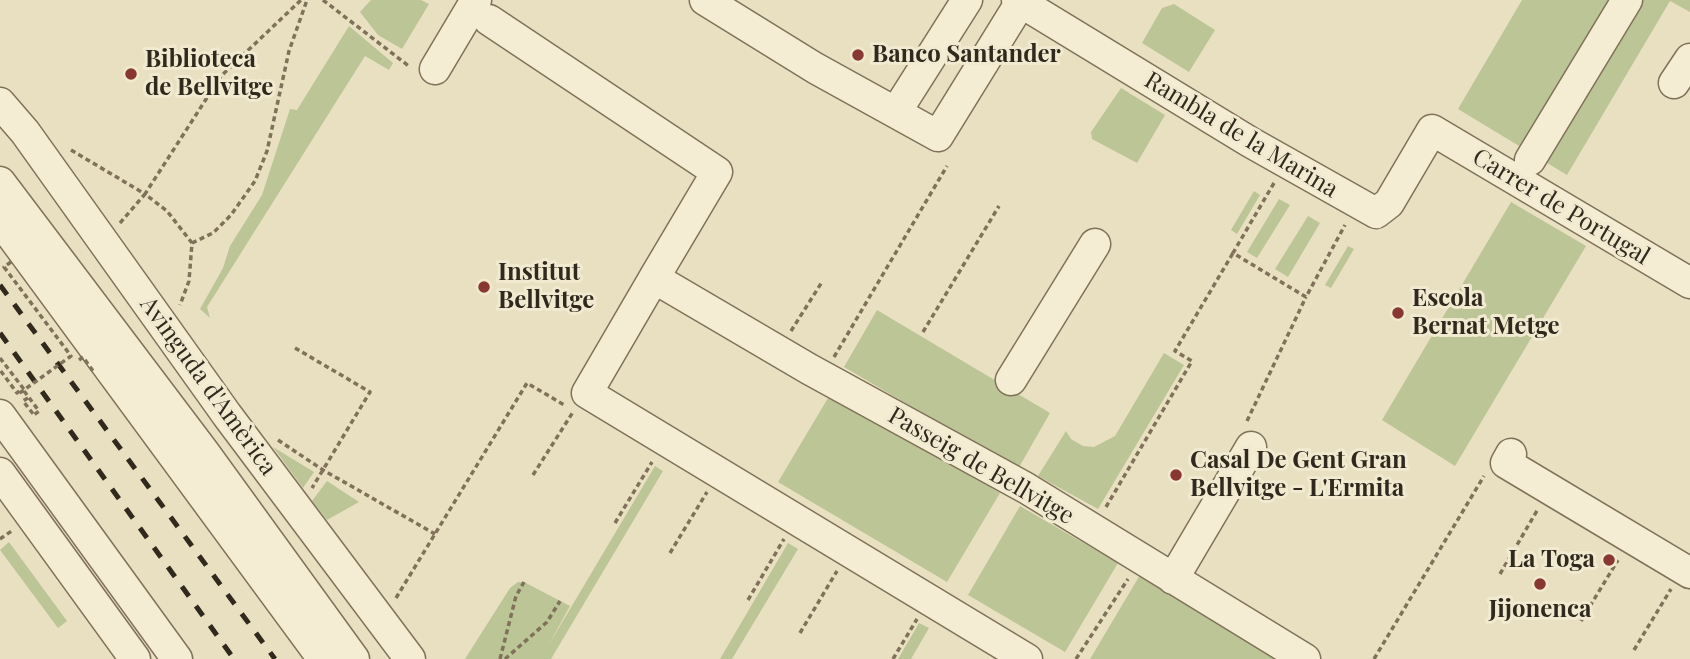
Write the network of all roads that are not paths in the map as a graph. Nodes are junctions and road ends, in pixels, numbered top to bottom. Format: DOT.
graph roads {
  1 [pos="705,0"];
  2 [pos="967,0"];
  3 [pos="1020,1"];
  4 [pos="1624,1"];
  5 [pos="482,10"];
  6 [pos="423,68"];
  7 [pos="896,112"];
  8 [pos="3,113"];
  9 [pos="1432,130"];
  10 [pos="1530,160"];
  11 [pos="0,182"];
  12 [pos="0,220"];
  13 [pos="1095,244"];
  14 [pos="654,278"];
  15 [pos="1690,283"];
  16 [pos="1011,380"];
  17 [pos="8,404"];
  18 [pos="1249,434"];
  19 [pos="1504,458"];
  20 [pos="0,473"];
  21 [pos="1686,570"];
  22 [pos="1173,579"];
  23 [pos="135,659"];
  24 [pos="177,659"];
  25 [pos="323,659"];
  26 [pos="354,659"];
  27 [pos="410,659"];
  28 [pos="1027,659"];
  29 [pos="1305,659"];
  1 -- 7 [label="street, Rambla de la Marina"];
  2 -- 7 [label="street"];
  3 -- 7 [label="street, Rambla de la Marina"];
  3 -- 9 [label="street, Rambla de la Marina"];
  4 -- 10 [label="street"];
  5 -- 6 [label="street"];
  5 -- 14 [label="street"];
  8 -- 27 [label="street, Avinguda d'Amèrica"];
  9 -- 15 [label="street, Carrer de Portugal"];
  11 -- 26 [label="street, Avinguda d'Amèrica"];
  12 -- 25 [label="street"];
  13 -- 16 [label="street"];
  14 -- 22 [label="street, Passeig de Bellvitge"];
  14 -- 28 [label="street"];
  17 -- 24 [label="street"];
  18 -- 22 [label="street"];
  19 -- 21 [label="street"];
  20 -- 23 [label="street"];
  22 -- 29 [label="street, Passeig de Bellvitge"];
}
